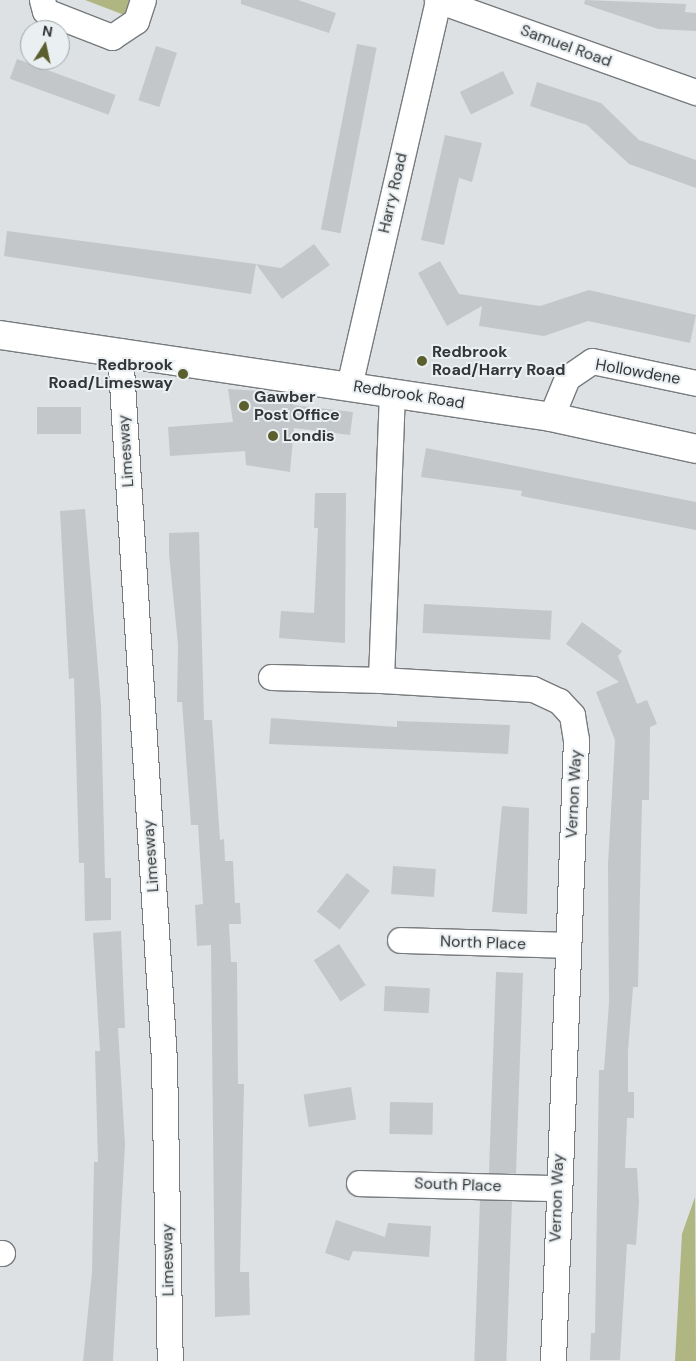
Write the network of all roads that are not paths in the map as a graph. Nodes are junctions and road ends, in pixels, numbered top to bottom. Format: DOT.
graph roads {
  1 [pos="42,0"];
  2 [pos="143,0"];
  3 [pos="437,0"];
  4 [pos="696,92"];
  5 [pos="0,335"];
  6 [pos="120,351"];
  7 [pos="696,383"];
  8 [pos="348,386"];
  9 [pos="392,392"];
  10 [pos="551,417"];
  11 [pos="696,449"];
  12 [pos="272,677"];
  13 [pos="381,680"];
  14 [pos="400,940"];
  15 [pos="567,945"];
  16 [pos="359,1183"];
  17 [pos="556,1188"];
  18 [pos="170,1361"];
  19 [pos="553,1361"];
  1 -- 2 [label="street"];
  3 -- 4 [label="street, Samuel Road"];
  3 -- 8 [label="street, Harry Road"];
  5 -- 6 [label="street, Redbrook Road"];
  6 -- 8 [label="street, Redbrook Road"];
  6 -- 18 [label="street, Limesway"];
  7 -- 10 [label="street, Hollowdene"];
  8 -- 9 [label="street, Redbrook Road"];
  9 -- 10 [label="street, Redbrook Road"];
  9 -- 13 [label="street"];
  10 -- 11 [label="street, Redbrook Road"];
  12 -- 13 [label="street, Vernon Way"];
  13 -- 15 [label="street, Vernon Way"];
  14 -- 15 [label="street, North Place"];
  15 -- 17 [label="street, Vernon Way"];
  16 -- 17 [label="street, South Place"];
  17 -- 19 [label="street, Vernon Way"];
}
